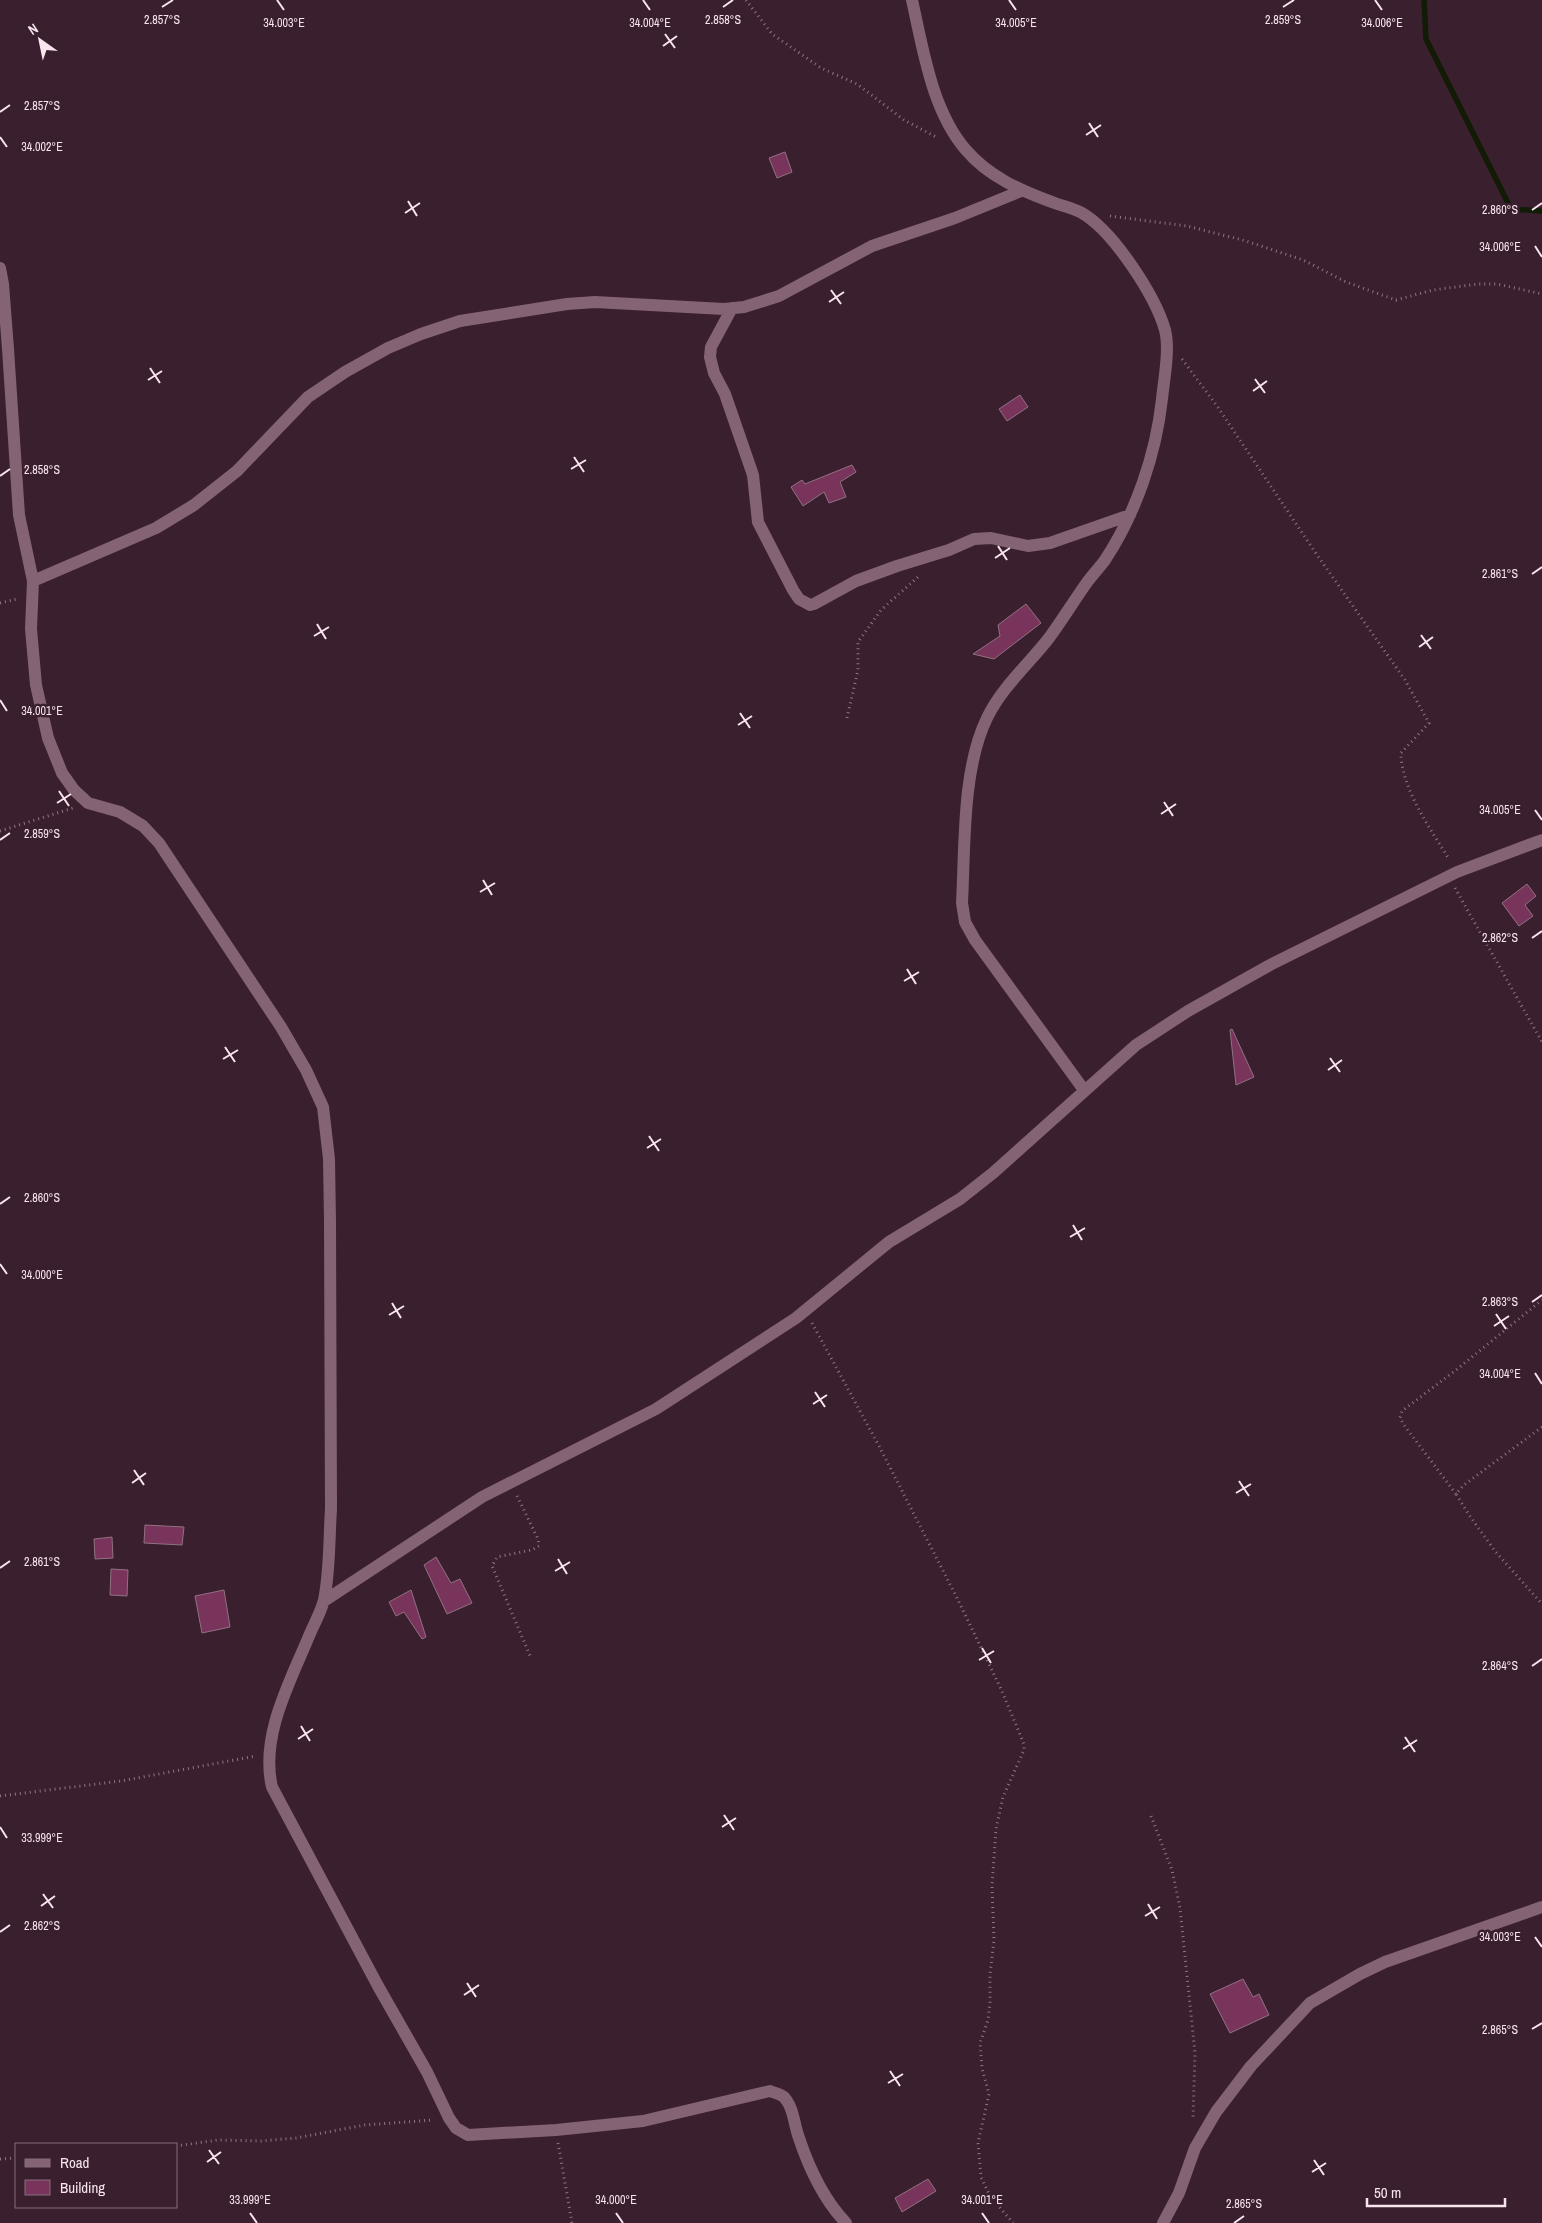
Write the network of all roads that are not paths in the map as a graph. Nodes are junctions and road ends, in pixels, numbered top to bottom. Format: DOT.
graph roads {
  1 [pos="912,0"];
  2 [pos="1021,190"];
  3 [pos="0,268"];
  4 [pos="732,308"];
  5 [pos="1130,515"];
  6 [pos="33,581"];
  7 [pos="1542,840"];
  8 [pos="1084,1090"];
  9 [pos="324,1601"];
  10 [pos="1542,1908"];
  11 [pos="846,2223"];
  12 [pos="1162,2223"];
  1 -- 2 [label="street"];
  2 -- 4 [label="street"];
  2 -- 5 [label="street"];
  3 -- 6 [label="street"];
  4 -- 5 [label="street"];
  4 -- 6 [label="street"];
  5 -- 8 [label="street"];
  6 -- 9 [label="street"];
  7 -- 8 [label="street"];
  8 -- 9 [label="street"];
  9 -- 11 [label="street"];
  10 -- 12 [label="street"];
}
